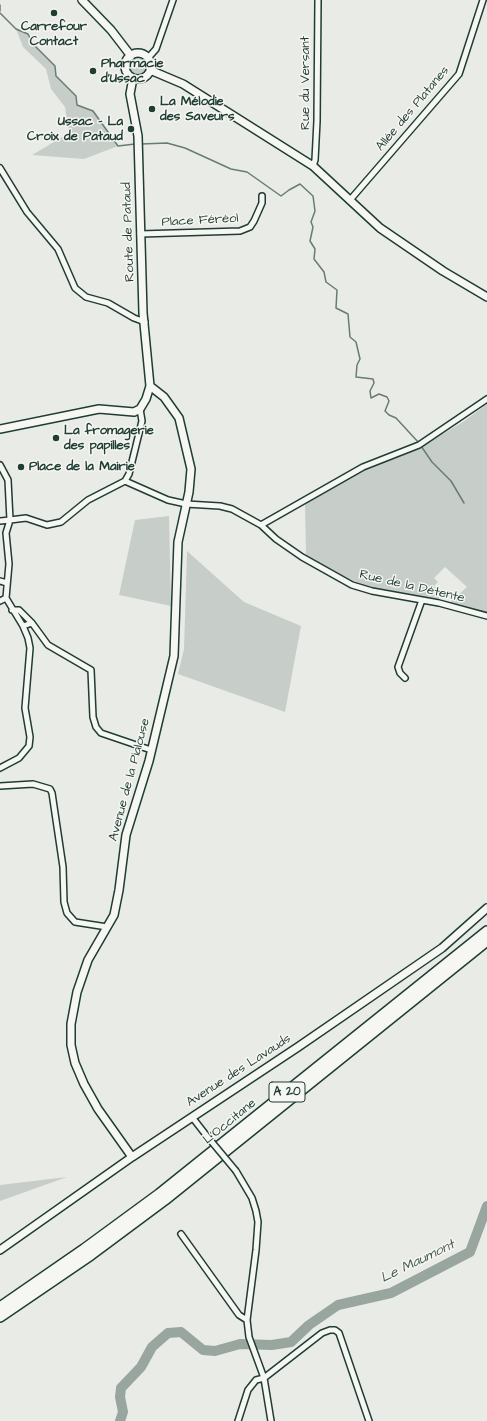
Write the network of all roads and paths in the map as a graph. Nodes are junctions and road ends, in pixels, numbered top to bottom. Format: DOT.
graph roads {
  1 [pos="82,0"];
  2 [pos="173,0"];
  3 [pos="318,0"];
  4 [pos="483,0"];
  5 [pos="131,56"];
  6 [pos="148,58"];
  7 [pos="150,70"];
  8 [pos="133,78"];
  9 [pos="313,166"];
  10 [pos="0,168"];
  11 [pos="262,196"];
  12 [pos="350,200"];
  13 [pos="140,234"];
  14 [pos="487,297"];
  15 [pos="145,322"];
  16 [pos="150,386"];
  17 [pos="487,399"];
  18 [pos="140,409"];
  19 [pos="0,429"];
  20 [pos="0,465"];
  21 [pos="125,481"];
  22 [pos="186,504"];
  23 [pos="10,520"];
  24 [pos="0,521"];
  25 [pos="261,525"];
  26 [pos="0,581"];
  27 [pos="7,583"];
  28 [pos="6,598"];
  29 [pos="422,600"];
  30 [pos="0,601"];
  31 [pos="12,610"];
  32 [pos="487,616"];
  33 [pos="32,623"];
  34 [pos="22,626"];
  35 [pos="405,678"];
  36 [pos="151,750"];
  37 [pos="0,768"];
  38 [pos="0,786"];
  39 [pos="487,908"];
  40 [pos="107,927"];
  41 [pos="487,931"];
  42 [pos="487,941"];
  43 [pos="192,1117"];
  44 [pos="132,1157"];
  45 [pos="181,1234"];
  46 [pos="84,1249"];
  47 [pos="0,1250"];
  48 [pos="0,1300"];
  49 [pos="0,1307"];
  50 [pos="0,1317"];
  51 [pos="247,1320"];
  52 [pos="264,1378"];
  53 [pos="238,1421"];
  54 [pos="271,1421"];
  55 [pos="369,1421"];
  1 -- 5 [label="street"];
  2 -- 6 [label="street"];
  3 -- 9 [label="street, Rue du Versant"];
  4 -- 12 [label="street, Allée des Platanes"];
  5 -- 6 [label="street"];
  5 -- 8 [label="street"];
  6 -- 7 [label="street"];
  7 -- 8 [label="street"];
  7 -- 9 [label="street"];
  8 -- 13 [label="street, Route de Pataud"];
  9 -- 12 [label="street"];
  10 -- 15 [label="street"];
  11 -- 13 [label="street, Place Féréol"];
  12 -- 14 [label="street"];
  13 -- 15 [label="street, Route de Pataud"];
  15 -- 16 [label="street, Route de Pataud"];
  16 -- 18 [label="street"];
  16 -- 22 [label="street, Avenue de la Pialouse"];
  17 -- 25 [label="street"];
  18 -- 19 [label="street"];
  18 -- 21 [label="street"];
  20 -- 23 [label="street"];
  21 -- 22 [label="street, Rue de la Détente"];
  21 -- 23 [label="street"];
  22 -- 25 [label="street, Rue de la Détente"];
  22 -- 36 [label="street, Avenue de la Pialouse"];
  23 -- 24 [label="street"];
  23 -- 27 [label="street"];
  25 -- 29 [label="street, Rue de la Détente"];
  26 -- 27 [label="street"];
  27 -- 28 [label="street"];
  28 -- 30 [label="street"];
  28 -- 31 [label="street"];
  29 -- 32 [label="street, Rue de la Détente"];
  29 -- 35 [label="street"];
  31 -- 33 [label="street"];
  31 -- 34 [label="street"];
  33 -- 34 [label="street"];
  33 -- 36 [label="street"];
  34 -- 37 [label="street"];
  36 -- 40 [label="street, Avenue de la Pialouse"];
  38 -- 40 [label="street"];
  39 -- 43 [label="street, Avenue des Lavauds"];
  40 -- 44 [label="street, Avenue de la Pialouse"];
  41 -- 46 [label="highway, L'Occitane / A 20"];
  42 -- 50 [label="highway, L'Occitane / A 20"];
  43 -- 44 [label="street, Avenue des Lavauds"];
  43 -- 51 [label="street, bridge"];
  44 -- 47 [label="street, Avenue des Lavauds"];
  45 -- 51 [label="street"];
  46 -- 48 [label="highway"];
  46 -- 49 [label="highway, L'Occitane / A 20"];
  51 -- 52 [label="street"];
  52 -- 53 [label="street"];
  52 -- 54 [label="street"];
  52 -- 55 [label="street"];
}
